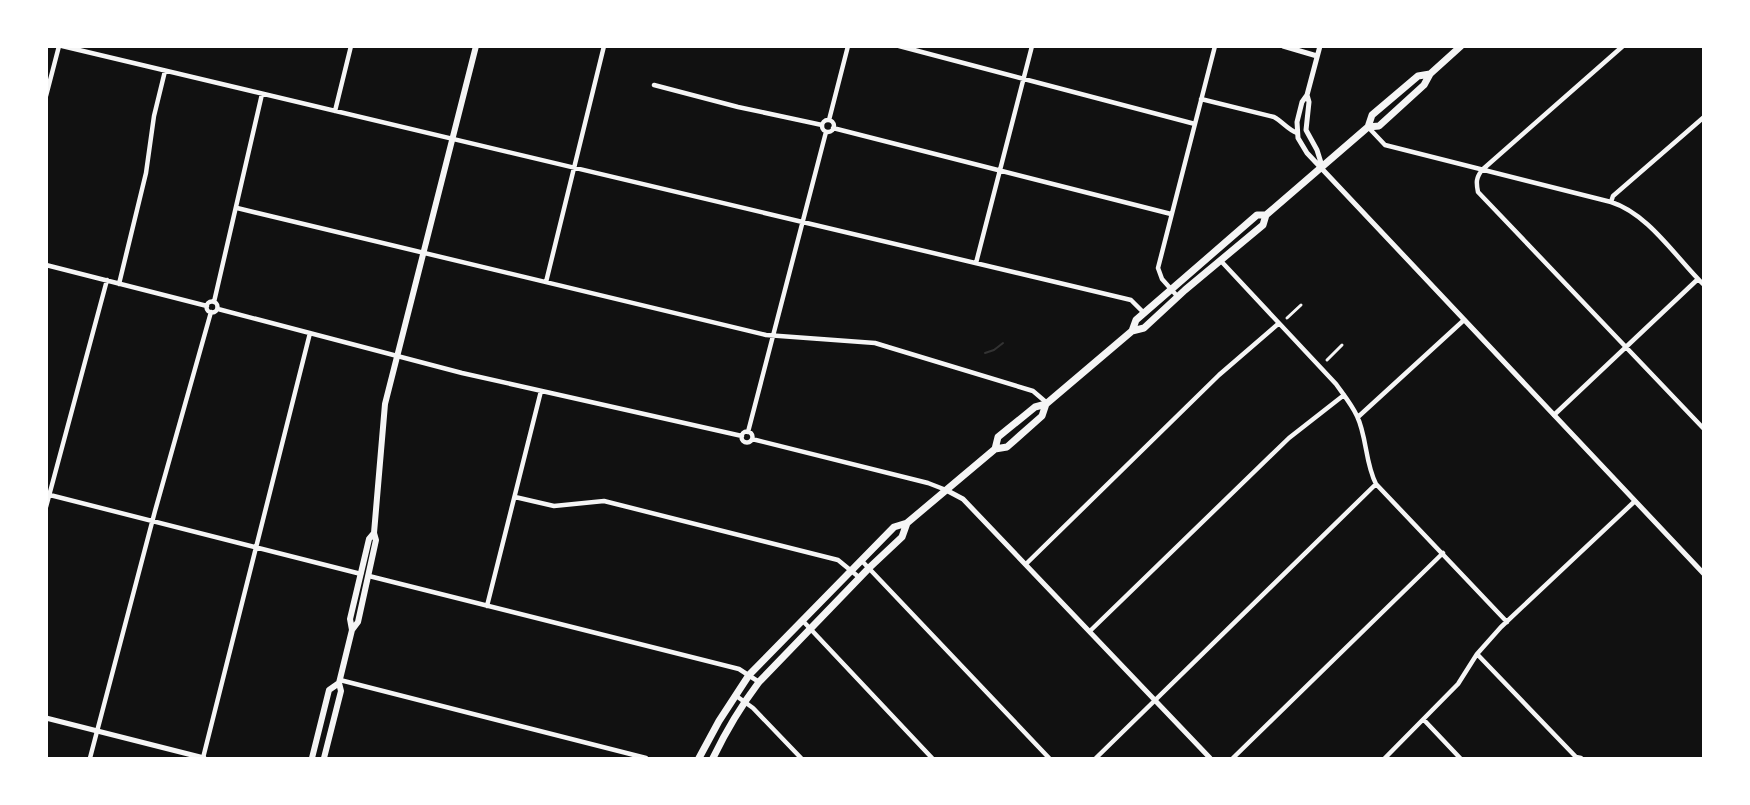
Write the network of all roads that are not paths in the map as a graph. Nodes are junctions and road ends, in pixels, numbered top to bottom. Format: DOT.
graph roads {
  1 [pos="61,46"];
  2 [pos="351,46"];
  3 [pos="476,46"];
  4 [pos="604,46"];
  5 [pos="849,46"];
  6 [pos="899,46"];
  7 [pos="1032,46"];
  8 [pos="1215,46"];
  9 [pos="1283,46"];
  10 [pos="1320,46"];
  11 [pos="1461,46"];
  12 [pos="1623,46"];
  13 [pos="1317,56"];
  14 [pos="165,71"];
  15 [pos="1430,74"];
  16 [pos="1024,79"];
  17 [pos="654,85"];
  18 [pos="262,94"];
  19 [pos="1307,95"];
  20 [pos="46,96"];
  21 [pos="1201,99"];
  22 [pos="335,111"];
  23 [pos="1704,117"];
  24 [pos="829,120"];
  25 [pos="1195,124"];
  26 [pos="822,125"];
  27 [pos="1368,127"];
  28 [pos="833,128"];
  29 [pos="826,132"];
  30 [pos="1297,133"];
  31 [pos="451,140"];
  32 [pos="1322,167"];
  33 [pos="573,168"];
  34 [pos="999,170"];
  35 [pos="1482,170"];
  36 [pos="1611,202"];
  37 [pos="237,208"];
  38 [pos="1171,214"];
  39 [pos="1266,214"];
  40 [pos="802,222"];
  41 [pos="423,252"];
  42 [pos="1220,260"];
  43 [pos="976,263"];
  44 [pos="46,266"];
  45 [pos="1698,279"];
  46 [pos="107,280"];
  47 [pos="546,282"];
  48 [pos="119,284"];
  49 [pos="1704,285"];
  50 [pos="1171,289"];
  51 [pos="1178,297"];
  52 [pos="214,302"];
  53 [pos="1301,305"];
  54 [pos="207,306"];
  55 [pos="218,309"];
  56 [pos="211,312"];
  57 [pos="1144,313"];
  58 [pos="1287,318"];
  59 [pos="1464,320"];
  60 [pos="1278,324"];
  61 [pos="1132,331"];
  62 [pos="310,333"];
  63 [pos="773,336"];
  64 [pos="1342,345"];
  65 [pos="1625,348"];
  66 [pos="397,356"];
  67 [pos="1326,360"];
  68 [pos="541,391"];
  69 [pos="1344,395"];
  70 [pos="1047,404"];
  71 [pos="1554,415"];
  72 [pos="1358,417"];
  73 [pos="1704,429"];
  74 [pos="748,432"];
  75 [pos="742,436"];
  76 [pos="752,439"];
  77 [pos="995,449"];
  78 [pos="1376,484"];
  79 [pos="946,490"];
  80 [pos="48,495"];
  81 [pos="515,497"];
  82 [pos="1635,501"];
  83 [pos="46,507"];
  84 [pos="153,520"];
  85 [pos="907,523"];
  86 [pos="374,533"];
  87 [pos="256,546"];
  88 [pos="1443,553"];
  89 [pos="861,560"];
  90 [pos="1026,564"];
  91 [pos="869,568"];
  92 [pos="851,571"];
  93 [pos="361,574"];
  94 [pos="1704,574"];
  95 [pos="369,576"];
  96 [pos="860,578"];
  97 [pos="487,606"];
  98 [pos="802,620"];
  99 [pos="1507,622"];
  100 [pos="810,628"];
  101 [pos="352,630"];
  102 [pos="1090,631"];
  103 [pos="1477,654"];
  104 [pos="749,675"];
  105 [pos="339,682"];
  106 [pos="759,682"];
  107 [pos="735,695"];
  108 [pos="1155,700"];
  109 [pos="744,702"];
  110 [pos="46,718"];
  111 [pos="1424,720"];
  112 [pos="96,732"];
  113 [pos="203,758"];
  114 [pos="90,759"];
  115 [pos="312,759"];
  116 [pos="324,759"];
  117 [pos="646,759"];
  118 [pos="699,759"];
  119 [pos="713,759"];
  120 [pos="801,759"];
  121 [pos="932,759"];
  122 [pos="1049,759"];
  123 [pos="1096,759"];
  124 [pos="1210,759"];
  125 [pos="1233,759"];
  126 [pos="1385,759"];
  127 [pos="1460,759"];
  128 [pos="1581,759"];
  1 -- 14 [label="street"];
  1 -- 20 [label="street"];
  2 -- 22 [label="street"];
  3 -- 31 [label="main road"];
  4 -- 33 [label="street"];
  5 -- 24 [label="street"];
  6 -- 16 [label="street"];
  7 -- 16 [label="street"];
  8 -- 21 [label="street"];
  9 -- 13 [label="street"];
  10 -- 13 [label="street"];
  11 -- 15 [label="main road"];
  12 -- 35 [label="street"];
  13 -- 19 [label="street"];
  14 -- 18 [label="street"];
  14 -- 48 [label="street"];
  15 -- 27 [label="main road"];
  15 -- 27 [label="main road"];
  16 -- 25 [label="street"];
  16 -- 34 [label="street"];
  17 -- 26 [label="street"];
  18 -- 22 [label="street"];
  18 -- 37 [label="street"];
  19 -- 30 [label="street"];
  19 -- 32 [label="street"];
  21 -- 25 [label="street"];
  21 -- 30 [label="street"];
  22 -- 31 [label="street"];
  23 -- 36 [label="street"];
  24 -- 26 [label="street"];
  24 -- 28 [label="street"];
  25 -- 38 [label="street"];
  26 -- 29 [label="street"];
  27 -- 32 [label="main road"];
  27 -- 35 [label="street"];
  28 -- 29 [label="street"];
  28 -- 34 [label="street"];
  29 -- 40 [label="street"];
  30 -- 32 [label="street"];
  31 -- 33 [label="street"];
  31 -- 41 [label="main road"];
  32 -- 39 [label="main road"];
  32 -- 59 [label="street"];
  33 -- 40 [label="street"];
  33 -- 47 [label="street"];
  34 -- 38 [label="street"];
  34 -- 43 [label="street"];
  35 -- 36 [label="street"];
  35 -- 65 [label="street"];
  36 -- 45 [label="street"];
  37 -- 41 [label="street"];
  37 -- 52 [label="street"];
  38 -- 50 [label="street"];
  39 -- 42 [label="main road"];
  39 -- 50 [label="main road"];
  40 -- 43 [label="street"];
  40 -- 63 [label="street"];
  41 -- 47 [label="street"];
  41 -- 66 [label="main road"];
  42 -- 51 [label="main road"];
  42 -- 60 [label="street"];
  43 -- 57 [label="street"];
  44 -- 46 [label="street"];
  45 -- 49 [label="street"];
  45 -- 65 [label="street"];
  46 -- 48 [label="street"];
  46 -- 80 [label="street"];
  47 -- 63 [label="street"];
  48 -- 54 [label="street"];
  50 -- 51 [label="street"];
  50 -- 57 [label="main road"];
  51 -- 61 [label="main road"];
  52 -- 54 [label="street"];
  52 -- 55 [label="street"];
  53 -- 58 [label="street"];
  54 -- 56 [label="street"];
  55 -- 56 [label="street"];
  55 -- 62 [label="street"];
  56 -- 84 [label="street"];
  57 -- 61 [label="main road"];
  59 -- 71 [label="street"];
  59 -- 72 [label="street"];
  60 -- 69 [label="street"];
  60 -- 90 [label="street"];
  61 -- 70 [label="main road"];
  62 -- 66 [label="street"];
  62 -- 87 [label="street"];
  63 -- 70 [label="street"];
  63 -- 74 [label="street"];
  64 -- 67 [label="street"];
  65 -- 71 [label="street"];
  65 -- 73 [label="street"];
  66 -- 68 [label="street"];
  66 -- 86 [label="main road"];
  68 -- 75 [label="street"];
  68 -- 81 [label="street"];
  69 -- 72 [label="street"];
  69 -- 102 [label="street"];
  70 -- 77 [label="main road"];
  70 -- 77 [label="main road"];
  71 -- 82 [label="street"];
  72 -- 78 [label="street"];
  74 -- 75 [label="street"];
  74 -- 76 [label="street"];
  75 -- 76 [label="street"];
  76 -- 79 [label="street"];
  77 -- 79 [label="main road"];
  78 -- 88 [label="street"];
  78 -- 108 [label="street"];
  79 -- 85 [label="main road"];
  79 -- 90 [label="street"];
  80 -- 83 [label="street"];
  80 -- 84 [label="street"];
  81 -- 92 [label="street"];
  81 -- 97 [label="street"];
  82 -- 94 [label="street"];
  82 -- 99 [label="street"];
  84 -- 87 [label="street"];
  84 -- 112 [label="street"];
  85 -- 89 [label="main road"];
  85 -- 91 [label="main road"];
  86 -- 93 [label="main road"];
  86 -- 95 [label="main road"];
  87 -- 93 [label="street"];
  87 -- 113 [label="street"];
  88 -- 99 [label="street"];
  88 -- 125 [label="street"];
  89 -- 91 [label="street"];
  89 -- 92 [label="main road"];
  90 -- 102 [label="street"];
  91 -- 96 [label="main road"];
  91 -- 122 [label="street"];
  92 -- 96 [label="street"];
  92 -- 98 [label="main road"];
  93 -- 101 [label="main road"];
  95 -- 97 [label="street"];
  95 -- 101 [label="main road"];
  96 -- 100 [label="main road"];
  97 -- 104 [label="street"];
  98 -- 100 [label="street"];
  98 -- 104 [label="main road"];
  99 -- 103 [label="street"];
  100 -- 106 [label="main road"];
  100 -- 121 [label="street"];
  101 -- 105 [label="main road"];
  102 -- 108 [label="street"];
  103 -- 111 [label="street"];
  103 -- 128 [label="street"];
  104 -- 106 [label="street"];
  104 -- 107 [label="main road"];
  105 -- 115 [label="main road"];
  105 -- 116 [label="main road"];
  105 -- 117 [label="street"];
  106 -- 109 [label="main road"];
  107 -- 109 [label="street"];
  107 -- 118 [label="main road"];
  108 -- 123 [label="street"];
  108 -- 124 [label="street"];
  109 -- 119 [label="main road"];
  109 -- 120 [label="street"];
  110 -- 112 [label="street"];
  111 -- 126 [label="street"];
  111 -- 127 [label="street"];
  112 -- 113 [label="street"];
  112 -- 114 [label="street"];
}
